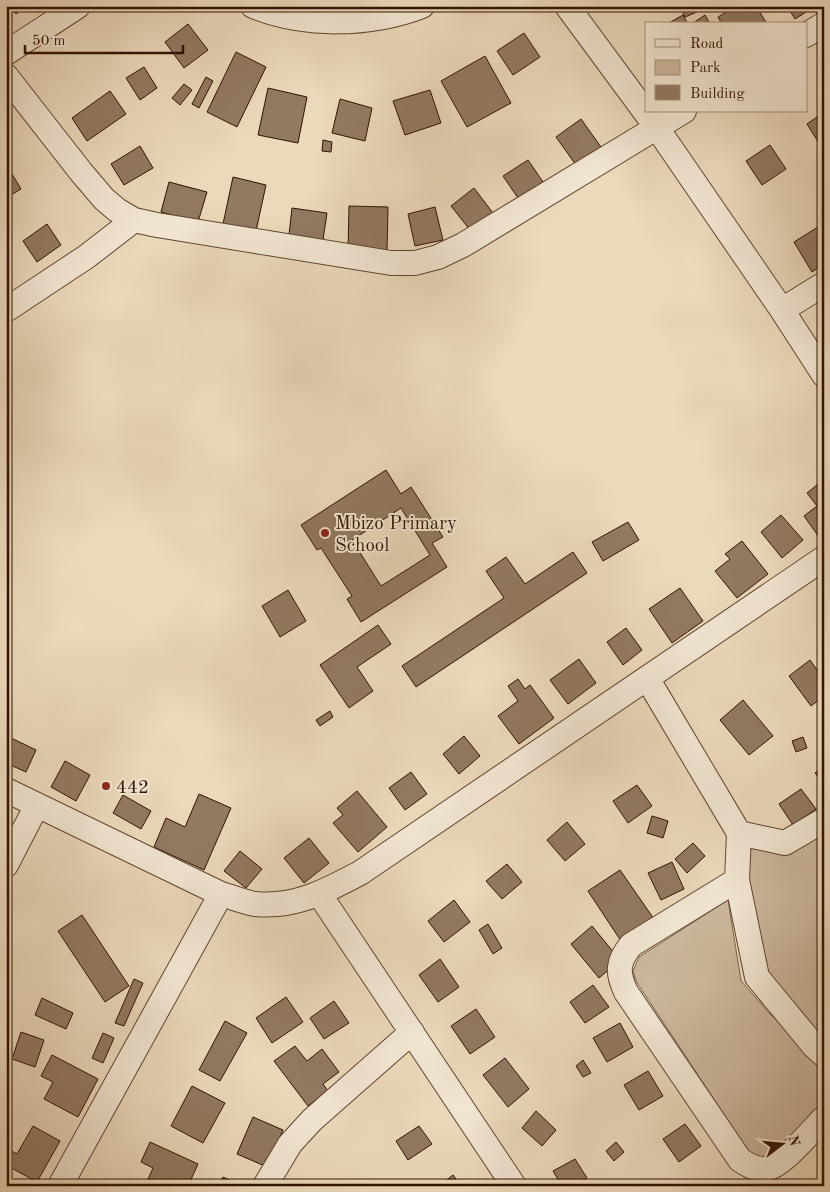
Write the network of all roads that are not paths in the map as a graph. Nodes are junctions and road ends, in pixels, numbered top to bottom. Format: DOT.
graph roads {
  1 [pos="78,6"];
  2 [pos="253,6"];
  3 [pos="422,6"];
  4 [pos="567,6"];
  5 [pos="824,24"];
  6 [pos="808,34"];
  7 [pos="6,53"];
  8 [pos="6,76"];
  9 [pos="645,111"];
  10 [pos="646,112"];
  11 [pos="682,112"];
  12 [pos="658,128"];
  13 [pos="134,220"];
  14 [pos="824,284"];
  15 [pos="6,310"];
  16 [pos="782,310"];
  17 [pos="824,375"];
  18 [pos="824,558"];
  19 [pos="648,678"];
  20 [pos="6,790"];
  21 [pos="37,805"];
  22 [pos="824,820"];
  23 [pos="740,833"];
  24 [pos="6,865"];
  25 [pos="737,880"];
  26 [pos="221,894"];
  27 [pos="320,894"];
  28 [pos="412,1032"];
  29 [pos="824,1054"];
  30 [pos="824,1118"];
  31 [pos="266,1185"];
  32 [pos="60,1186"];
  33 [pos="514,1186"];
  1 -- 7 [label="street"];
  2 -- 3 [label="street"];
  4 -- 9 [label="street"];
  5 -- 6 [label="street"];
  8 -- 13 [label="street"];
  10 -- 12 [label="street"];
  11 -- 12 [label="street"];
  12 -- 13 [label="street"];
  12 -- 16 [label="street"];
  13 -- 15 [label="street"];
  14 -- 16 [label="street"];
  16 -- 17 [label="street"];
  18 -- 19 [label="street"];
  19 -- 23 [label="street"];
  19 -- 27 [label="street"];
  20 -- 21 [label="street"];
  21 -- 24 [label="street"];
  21 -- 26 [label="street"];
  22 -- 23 [label="street"];
  23 -- 25 [label="street"];
  25 -- 29 [label="street"];
  25 -- 30 [label="street"];
  26 -- 27 [label="street"];
  26 -- 32 [label="street"];
  27 -- 28 [label="street"];
  28 -- 31 [label="street"];
  28 -- 33 [label="street"];
}
